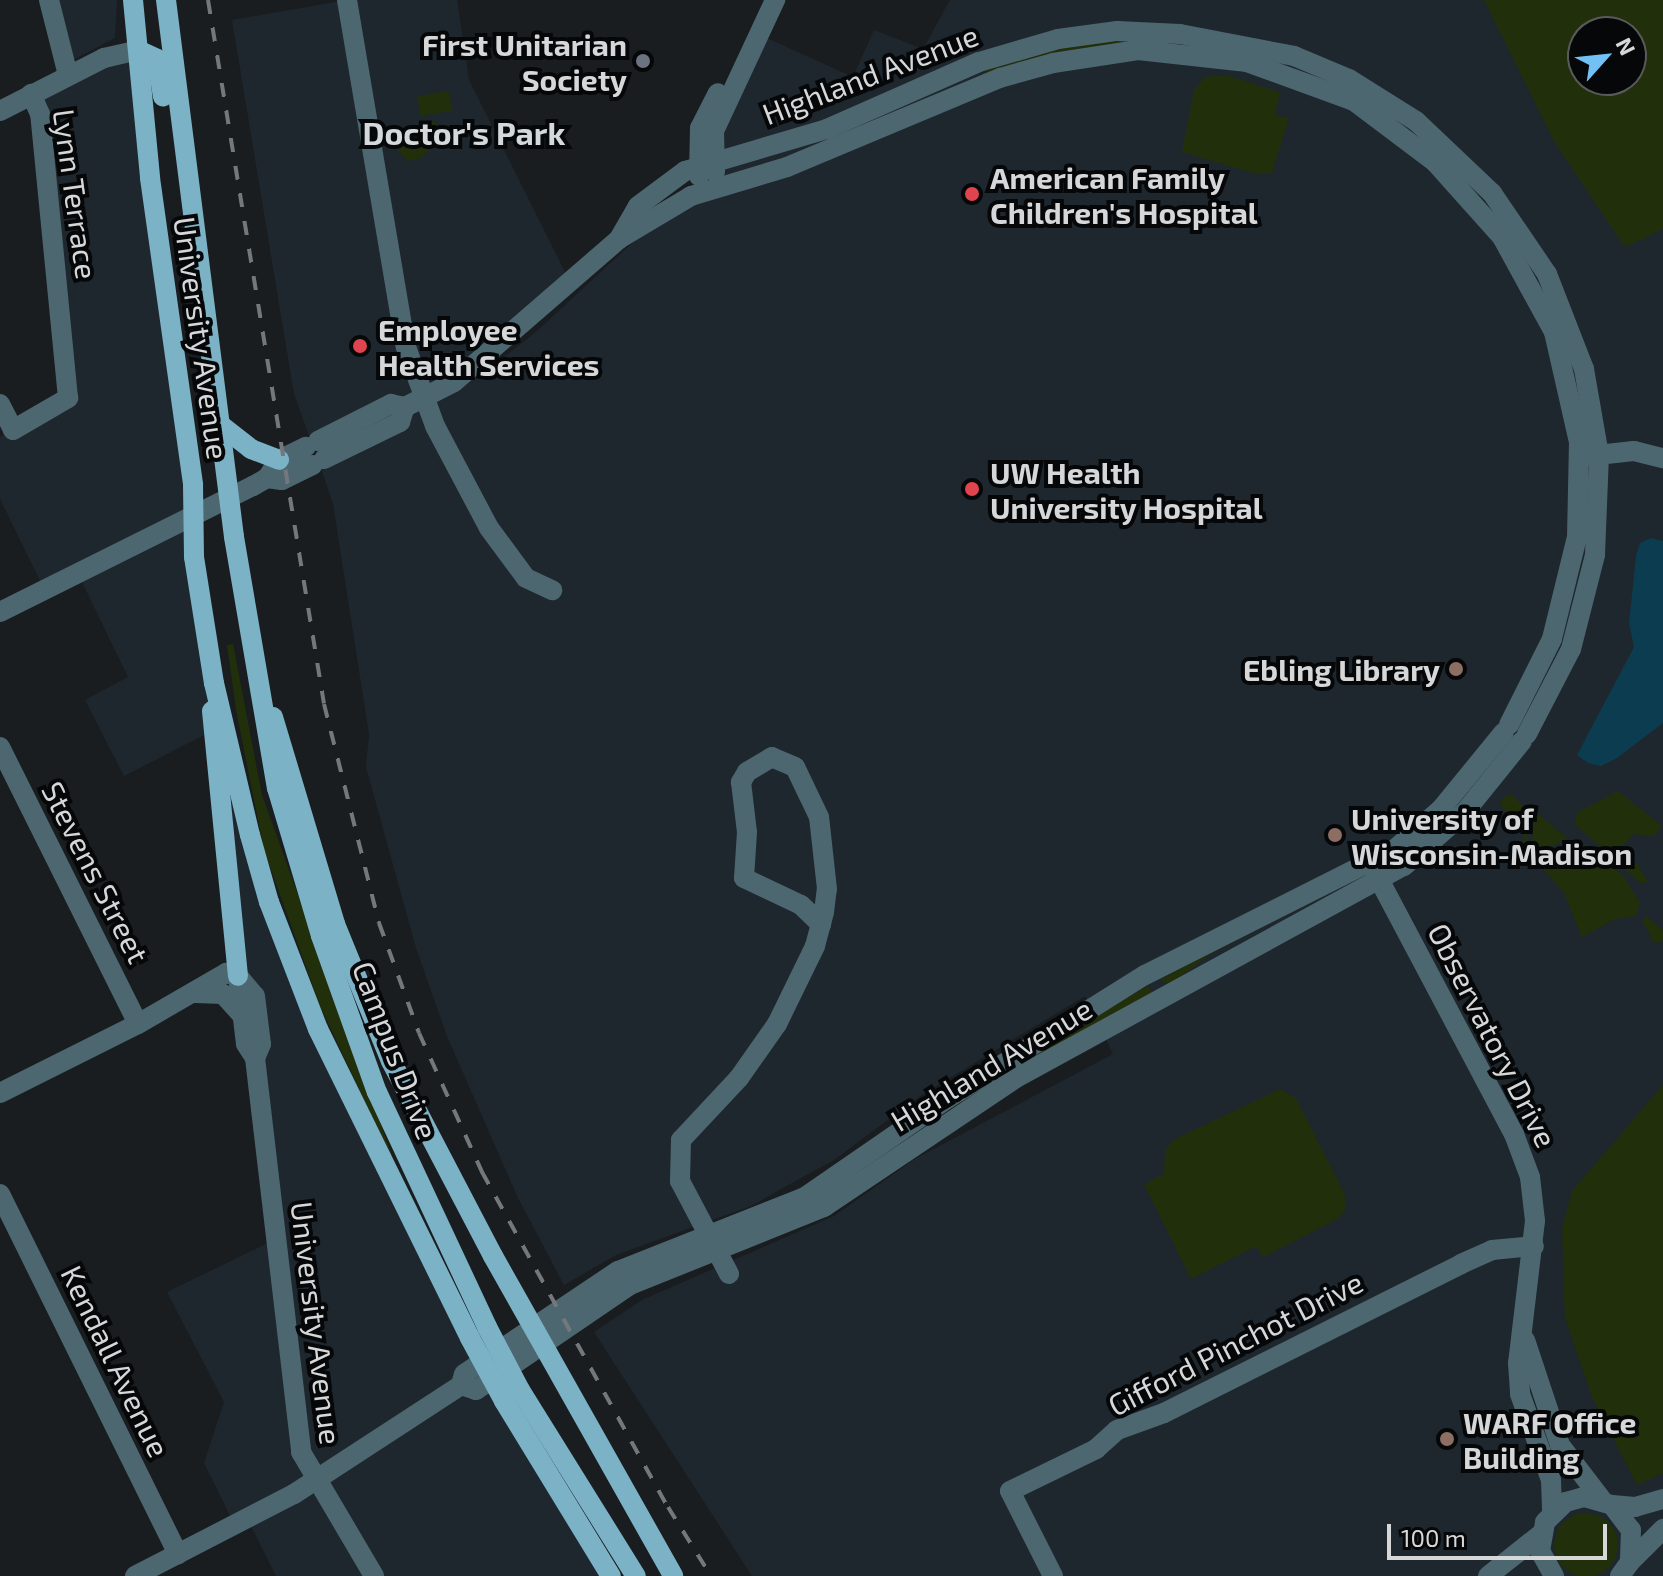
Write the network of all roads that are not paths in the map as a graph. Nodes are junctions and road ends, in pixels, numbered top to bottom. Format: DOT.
graph roads {
  1 [pos="49,0"];
  2 [pos="133,0"];
  3 [pos="166,0"];
  4 [pos="347,0"];
  5 [pos="772,6"];
  6 [pos="138,50"];
  7 [pos="68,75"];
  8 [pos="31,94"];
  9 [pos="0,109"];
  10 [pos="704,163"];
  11 [pos="712,189"];
  12 [pos="188,205"];
  13 [pos="619,239"];
  14 [pos="424,398"];
  15 [pos="0,404"];
  16 [pos="223,427"];
  17 [pos="315,453"];
  18 [pos="1590,456"];
  19 [pos="1663,458"];
  20 [pos="279,460"];
  21 [pos="267,478"];
  22 [pos="231,497"];
  23 [pos="193,517"];
  24 [pos="552,590"];
  25 [pos="4,615"];
  26 [pos="256,677"];
  27 [pos="214,683"];
  28 [pos="0,747"];
  29 [pos="1374,871"];
  30 [pos="821,924"];
  31 [pos="238,976"];
  32 [pos="195,993"];
  33 [pos="243,1016"];
  34 [pos="138,1024"];
  35 [pos="255,1058"];
  36 [pos="0,1093"];
  37 [pos="0,1194"];
  38 [pos="707,1233"];
  39 [pos="1534,1246"];
  40 [pos="717,1252"];
  41 [pos="729,1274"];
  42 [pos="534,1327"];
  43 [pos="478,1333"];
  44 [pos="1525,1340"];
  45 [pos="544,1346"];
  46 [pos="461,1385"];
  47 [pos="512,1396"];
  48 [pos="314,1480"];
  49 [pos="1663,1499"];
  50 [pos="1607,1502"];
  51 [pos="1552,1513"];
  52 [pos="1663,1529"];
  53 [pos="1541,1534"];
  54 [pos="170,1564"];
  55 [pos="1624,1572"];
  56 [pos="135,1576"];
  57 [pos="374,1576"];
  58 [pos="611,1576"];
  59 [pos="636,1576"];
  60 [pos="673,1576"];
  61 [pos="1053,1576"];
  62 [pos="1488,1576"];
  63 [pos="1554,1576"];
  1 -- 7 [label="street"];
  2 -- 6 [label="main road, University Avenue"];
  3 -- 12 [label="main road, University Avenue"];
  4 -- 14 [label="street"];
  5 -- 10 [label="street"];
  6 -- 7 [label="street"];
  6 -- 12 [label="main road"];
  6 -- 23 [label="main road, University Avenue"];
  7 -- 8 [label="street"];
  8 -- 9 [label="street"];
  8 -- 15 [label="street, Lynn Terrace"];
  10 -- 11 [label="street"];
  10 -- 13 [label="street, Highland Avenue"];
  10 -- 18 [label="street, Highland Avenue"];
  11 -- 13 [label="street, Highland Avenue"];
  11 -- 18 [label="street, Highland Avenue"];
  12 -- 16 [label="main road, University Avenue"];
  13 -- 14 [label="street"];
  14 -- 17 [label="street"];
  14 -- 24 [label="street"];
  16 -- 20 [label="main road"];
  16 -- 22 [label="main road, University Avenue"];
  17 -- 20 [label="street"];
  17 -- 21 [label="street"];
  18 -- 19 [label="street"];
  18 -- 29 [label="street, Highland Avenue"];
  20 -- 21 [label="street"];
  21 -- 22 [label="street"];
  22 -- 23 [label="street"];
  22 -- 26 [label="main road, Campus Drive"];
  23 -- 25 [label="street"];
  23 -- 27 [label="main road, University Avenue"];
  26 -- 42 [label="main road"];
  26 -- 43 [label="main road, Campus Drive"];
  27 -- 31 [label="main road"];
  27 -- 43 [label="main road, Campus Drive"];
  28 -- 34 [label="street, Stevens Street"];
  29 -- 38 [label="street, Highland Avenue"];
  29 -- 39 [label="street, Observatory Drive"];
  29 -- 40 [label="street, Highland Avenue"];
  30 -- 30 [label="street"];
  30 -- 38 [label="street"];
  31 -- 32 [label="street"];
  31 -- 33 [label="street"];
  31 -- 35 [label="street"];
  32 -- 33 [label="street"];
  32 -- 34 [label="street"];
  33 -- 35 [label="street"];
  34 -- 36 [label="street"];
  35 -- 48 [label="street, University Avenue"];
  37 -- 54 [label="street, Kendall Avenue"];
  38 -- 40 [label="street"];
  38 -- 42 [label="street, Highland Avenue"];
  39 -- 44 [label="street, Observatory Drive"];
  39 -- 61 [label="street, Gifford Pinchot Drive"];
  40 -- 41 [label="street"];
  40 -- 45 [label="street, Highland Avenue"];
  42 -- 45 [label="main road"];
  42 -- 46 [label="street, Highland Avenue"];
  43 -- 47 [label="main road, Campus Drive, bridge"];
  44 -- 50 [label="street, Observatory Drive"];
  44 -- 51 [label="street, Observatory Drive"];
  45 -- 46 [label="street, Highland Avenue"];
  45 -- 60 [label="main road"];
  46 -- 48 [label="street, Highland Avenue"];
  47 -- 58 [label="main road, Campus Drive"];
  47 -- 59 [label="main road, Campus Drive"];
  48 -- 54 [label="street, Highland Avenue"];
  48 -- 57 [label="street, University Avenue"];
  49 -- 50 [label="street"];
  50 -- 51 [label="street"];
  50 -- 55 [label="street, Observatory Drive"];
  51 -- 53 [label="street"];
  52 -- 55 [label="street"];
  53 -- 62 [label="street"];
  53 -- 63 [label="street"];
  54 -- 56 [label="street, Highland Avenue"];
}
